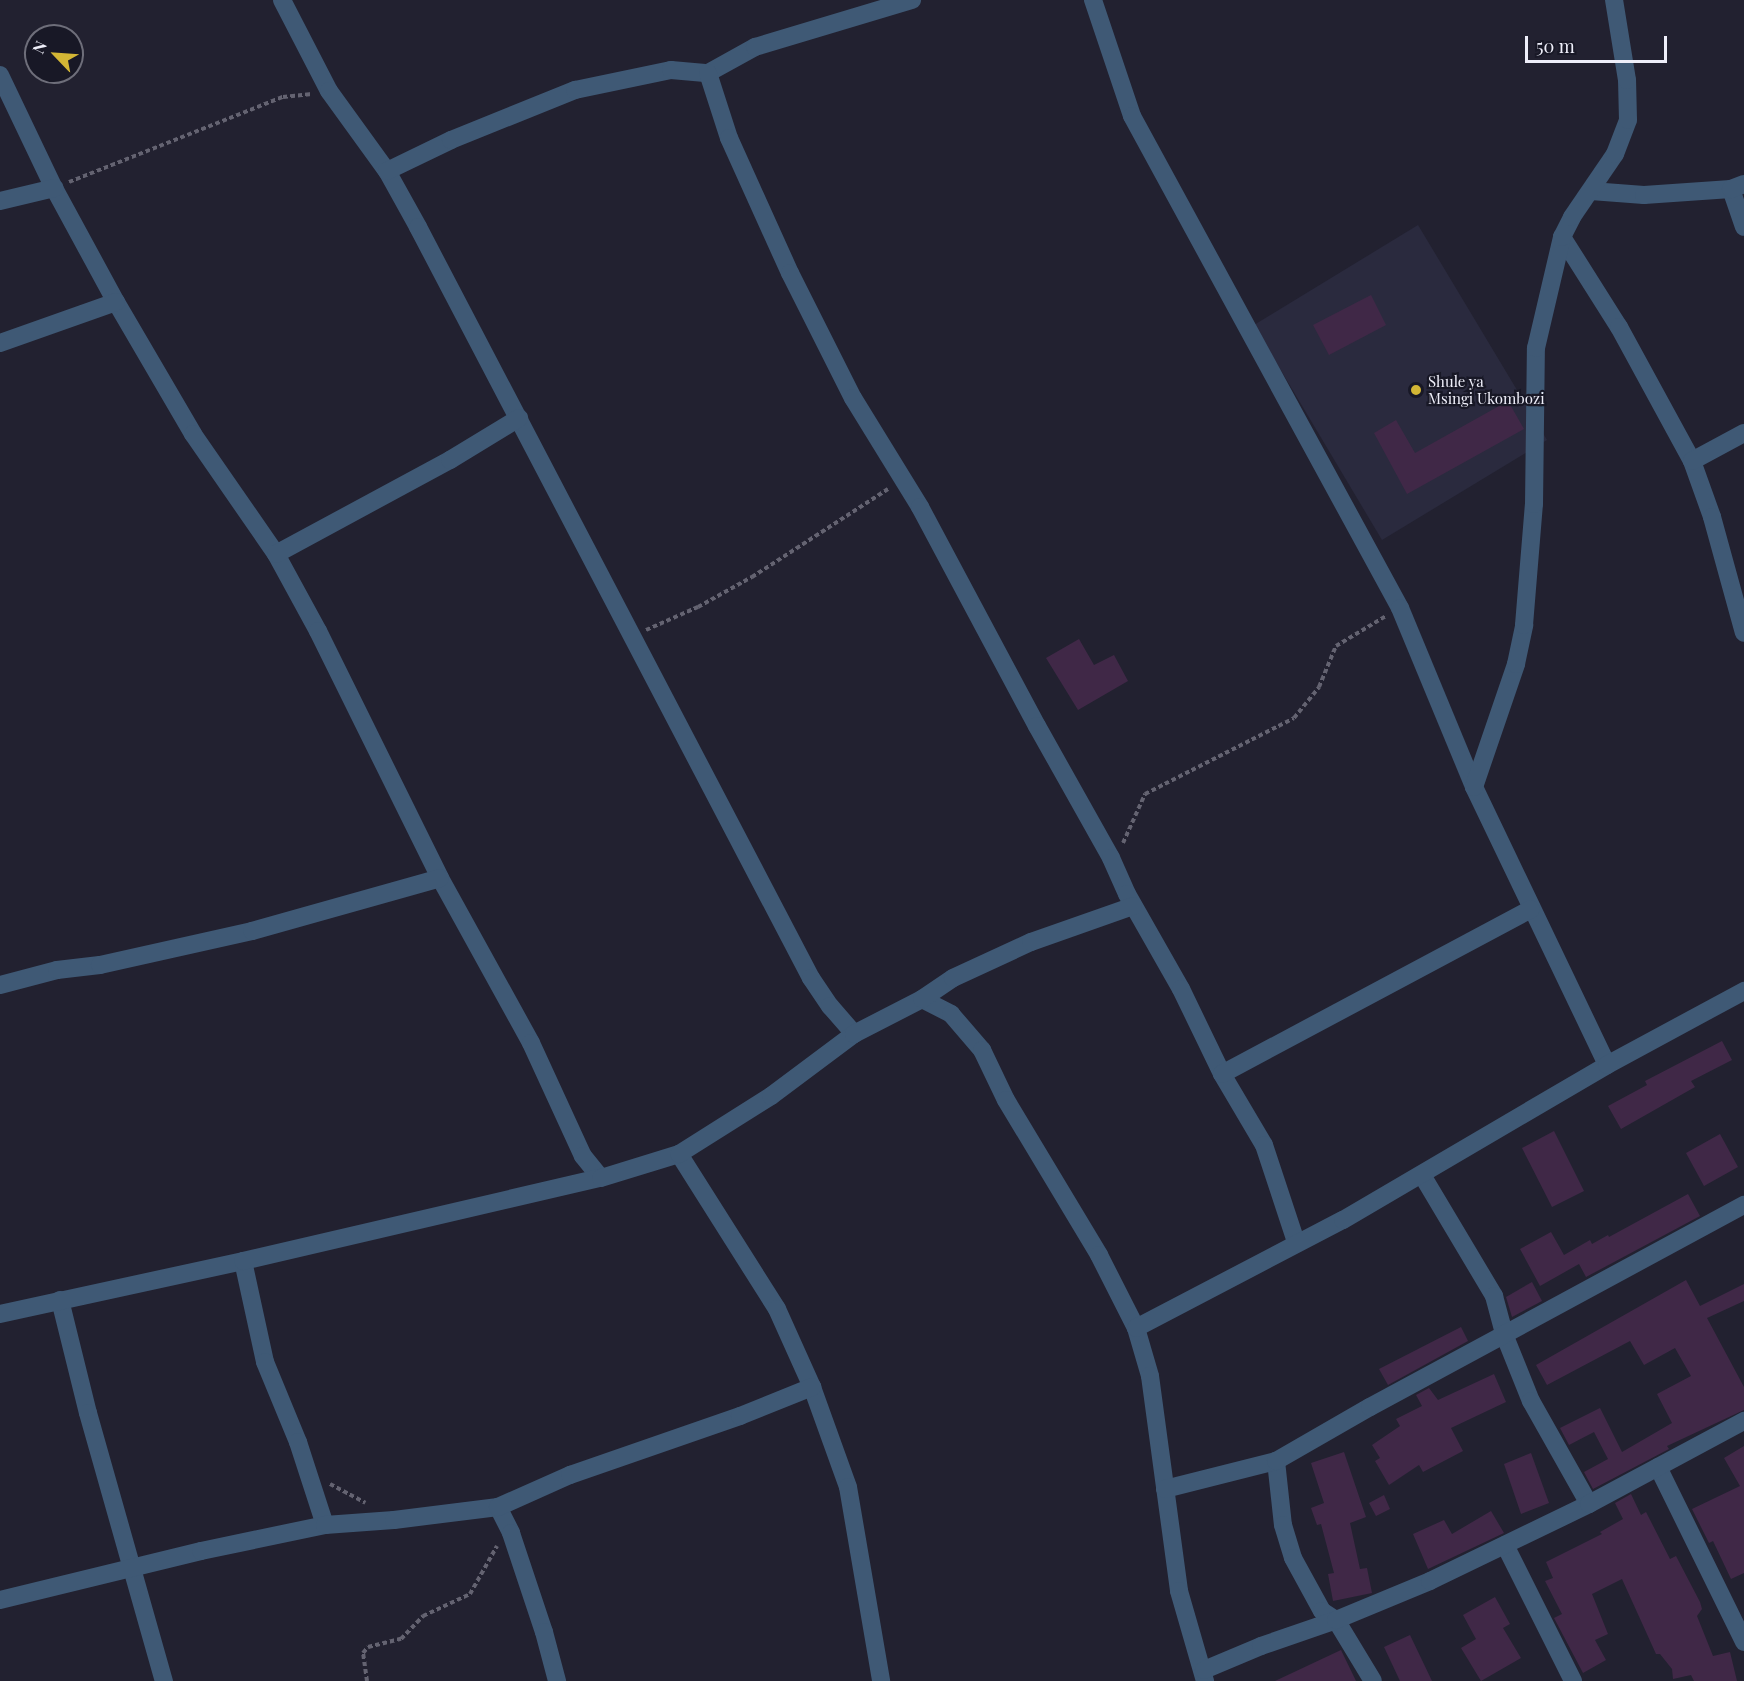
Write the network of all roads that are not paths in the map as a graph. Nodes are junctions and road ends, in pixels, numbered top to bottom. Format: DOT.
graph roads {
  1 [pos="282,0"];
  2 [pos="912,0"];
  3 [pos="1093,0"];
  4 [pos="1614,0"];
  5 [pos="876,6"];
  6 [pos="708,73"];
  7 [pos="0,75"];
  8 [pos="4,94"];
  9 [pos="387,171"];
  10 [pos="1737,186"];
  11 [pos="54,188"];
  12 [pos="1592,191"];
  13 [pos="0,201"];
  14 [pos="1744,226"];
  15 [pos="1562,237"];
  16 [pos="116,302"];
  17 [pos="0,343"];
  18 [pos="519,418"];
  19 [pos="1744,433"];
  20 [pos="1692,461"];
  21 [pos="276,554"];
  22 [pos="1744,633"];
  23 [pos="1474,787"];
  24 [pos="440,878"];
  25 [pos="1133,906"];
  26 [pos="1531,909"];
  27 [pos="0,985"];
  28 [pos="1744,991"];
  29 [pos="922,999"];
  30 [pos="854,1034"];
  31 [pos="1607,1065"];
  32 [pos="1222,1074"];
  33 [pos="679,1154"];
  34 [pos="1422,1175"];
  35 [pos="601,1178"];
  36 [pos="1744,1205"];
  37 [pos="1296,1242"];
  38 [pos="243,1262"];
  39 [pos="60,1300"];
  40 [pos="0,1314"];
  41 [pos="1136,1328"];
  42 [pos="1504,1334"];
  43 [pos="812,1387"];
  44 [pos="1744,1421"];
  45 [pos="1276,1461"];
  46 [pos="1658,1467"];
  47 [pos="1164,1489"];
  48 [pos="1589,1504"];
  49 [pos="498,1507"];
  50 [pos="325,1525"];
  51 [pos="1505,1545"];
  52 [pos="132,1567"];
  53 [pos="0,1600"];
  54 [pos="1739,1618"];
  55 [pos="1336,1620"];
  56 [pos="1744,1642"];
  57 [pos="1205,1676"];
  58 [pos="164,1681"];
  59 [pos="557,1681"];
  60 [pos="881,1681"];
  61 [pos="1373,1681"];
  62 [pos="1574,1681"];
  1 -- 9 [label="street"];
  2 -- 5 [label="street"];
  3 -- 23 [label="street"];
  4 -- 12 [label="street"];
  5 -- 6 [label="street"];
  6 -- 9 [label="street"];
  6 -- 25 [label="street"];
  7 -- 8 [label="street"];
  8 -- 11 [label="street"];
  9 -- 18 [label="street"];
  10 -- 12 [label="street"];
  10 -- 14 [label="street"];
  11 -- 13 [label="street"];
  11 -- 16 [label="street"];
  12 -- 15 [label="street"];
  15 -- 20 [label="street"];
  15 -- 23 [label="street"];
  16 -- 17 [label="street"];
  16 -- 21 [label="street"];
  18 -- 21 [label="street"];
  18 -- 30 [label="street"];
  19 -- 20 [label="street"];
  20 -- 22 [label="street"];
  21 -- 24 [label="street"];
  23 -- 26 [label="street"];
  24 -- 27 [label="street"];
  24 -- 35 [label="street"];
  25 -- 29 [label="street"];
  25 -- 32 [label="street"];
  26 -- 31 [label="street"];
  26 -- 32 [label="street"];
  28 -- 31 [label="street"];
  29 -- 30 [label="street"];
  29 -- 41 [label="street"];
  30 -- 33 [label="street"];
  31 -- 34 [label="street"];
  32 -- 37 [label="street"];
  33 -- 35 [label="street"];
  33 -- 43 [label="street"];
  34 -- 37 [label="street"];
  34 -- 42 [label="street"];
  35 -- 38 [label="street"];
  36 -- 42 [label="street"];
  37 -- 41 [label="street"];
  38 -- 39 [label="street"];
  38 -- 50 [label="street"];
  39 -- 40 [label="street"];
  39 -- 52 [label="street"];
  41 -- 47 [label="street"];
  42 -- 45 [label="street"];
  42 -- 48 [label="street"];
  43 -- 49 [label="street"];
  43 -- 60 [label="street"];
  44 -- 46 [label="street"];
  45 -- 47 [label="street"];
  45 -- 55 [label="street"];
  46 -- 48 [label="street"];
  46 -- 54 [label="street"];
  47 -- 57 [label="street"];
  48 -- 51 [label="street"];
  49 -- 50 [label="street"];
  49 -- 59 [label="street"];
  50 -- 52 [label="street"];
  51 -- 55 [label="street"];
  51 -- 62 [label="street"];
  52 -- 53 [label="street"];
  52 -- 58 [label="street"];
  54 -- 56 [label="street"];
  55 -- 57 [label="street"];
  55 -- 61 [label="street"];
}
